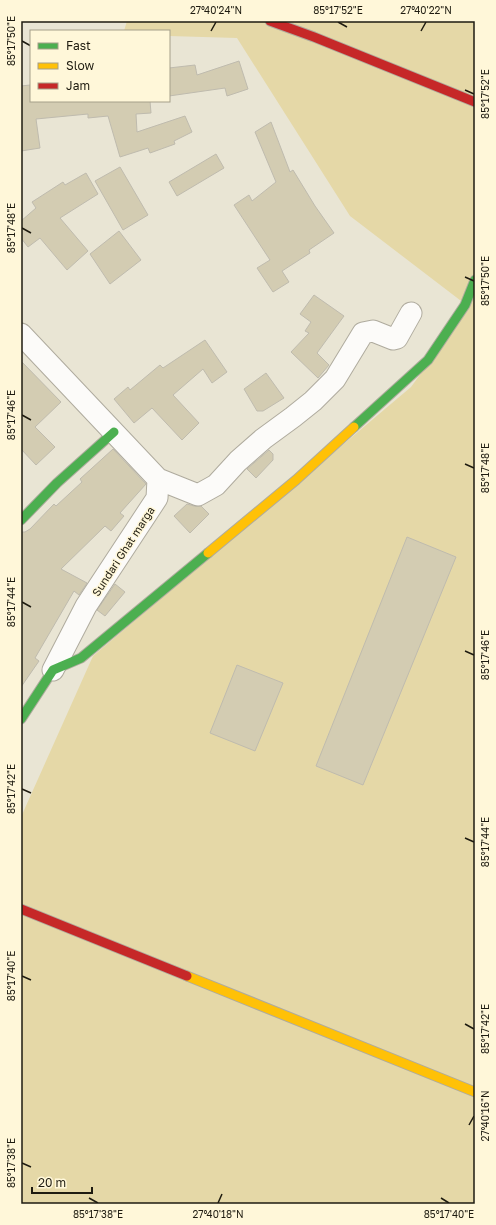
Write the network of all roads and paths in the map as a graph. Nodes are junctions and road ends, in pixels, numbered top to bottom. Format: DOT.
graph roads {
  1 [pos="270,21"];
  2 [pos="475,102"];
  3 [pos="475,280"];
  4 [pos="411,313"];
  5 [pos="21,334"];
  6 [pos="114,432"];
  7 [pos="158,478"];
  8 [pos="21,520"];
  9 [pos="53,670"];
  10 [pos="21,719"];
  11 [pos="21,909"];
  12 [pos="475,1092"];
  1 -- 2 [label="street"];
  3 -- 9 [label="street"];
  4 -- 7 [label="street"];
  5 -- 6 [label="street"];
  6 -- 7 [label="street"];
  6 -- 8 [label="street"];
  7 -- 9 [label="street, Sundari Ghat marga"];
  9 -- 10 [label="street"];
  11 -- 12 [label="street"];
}
